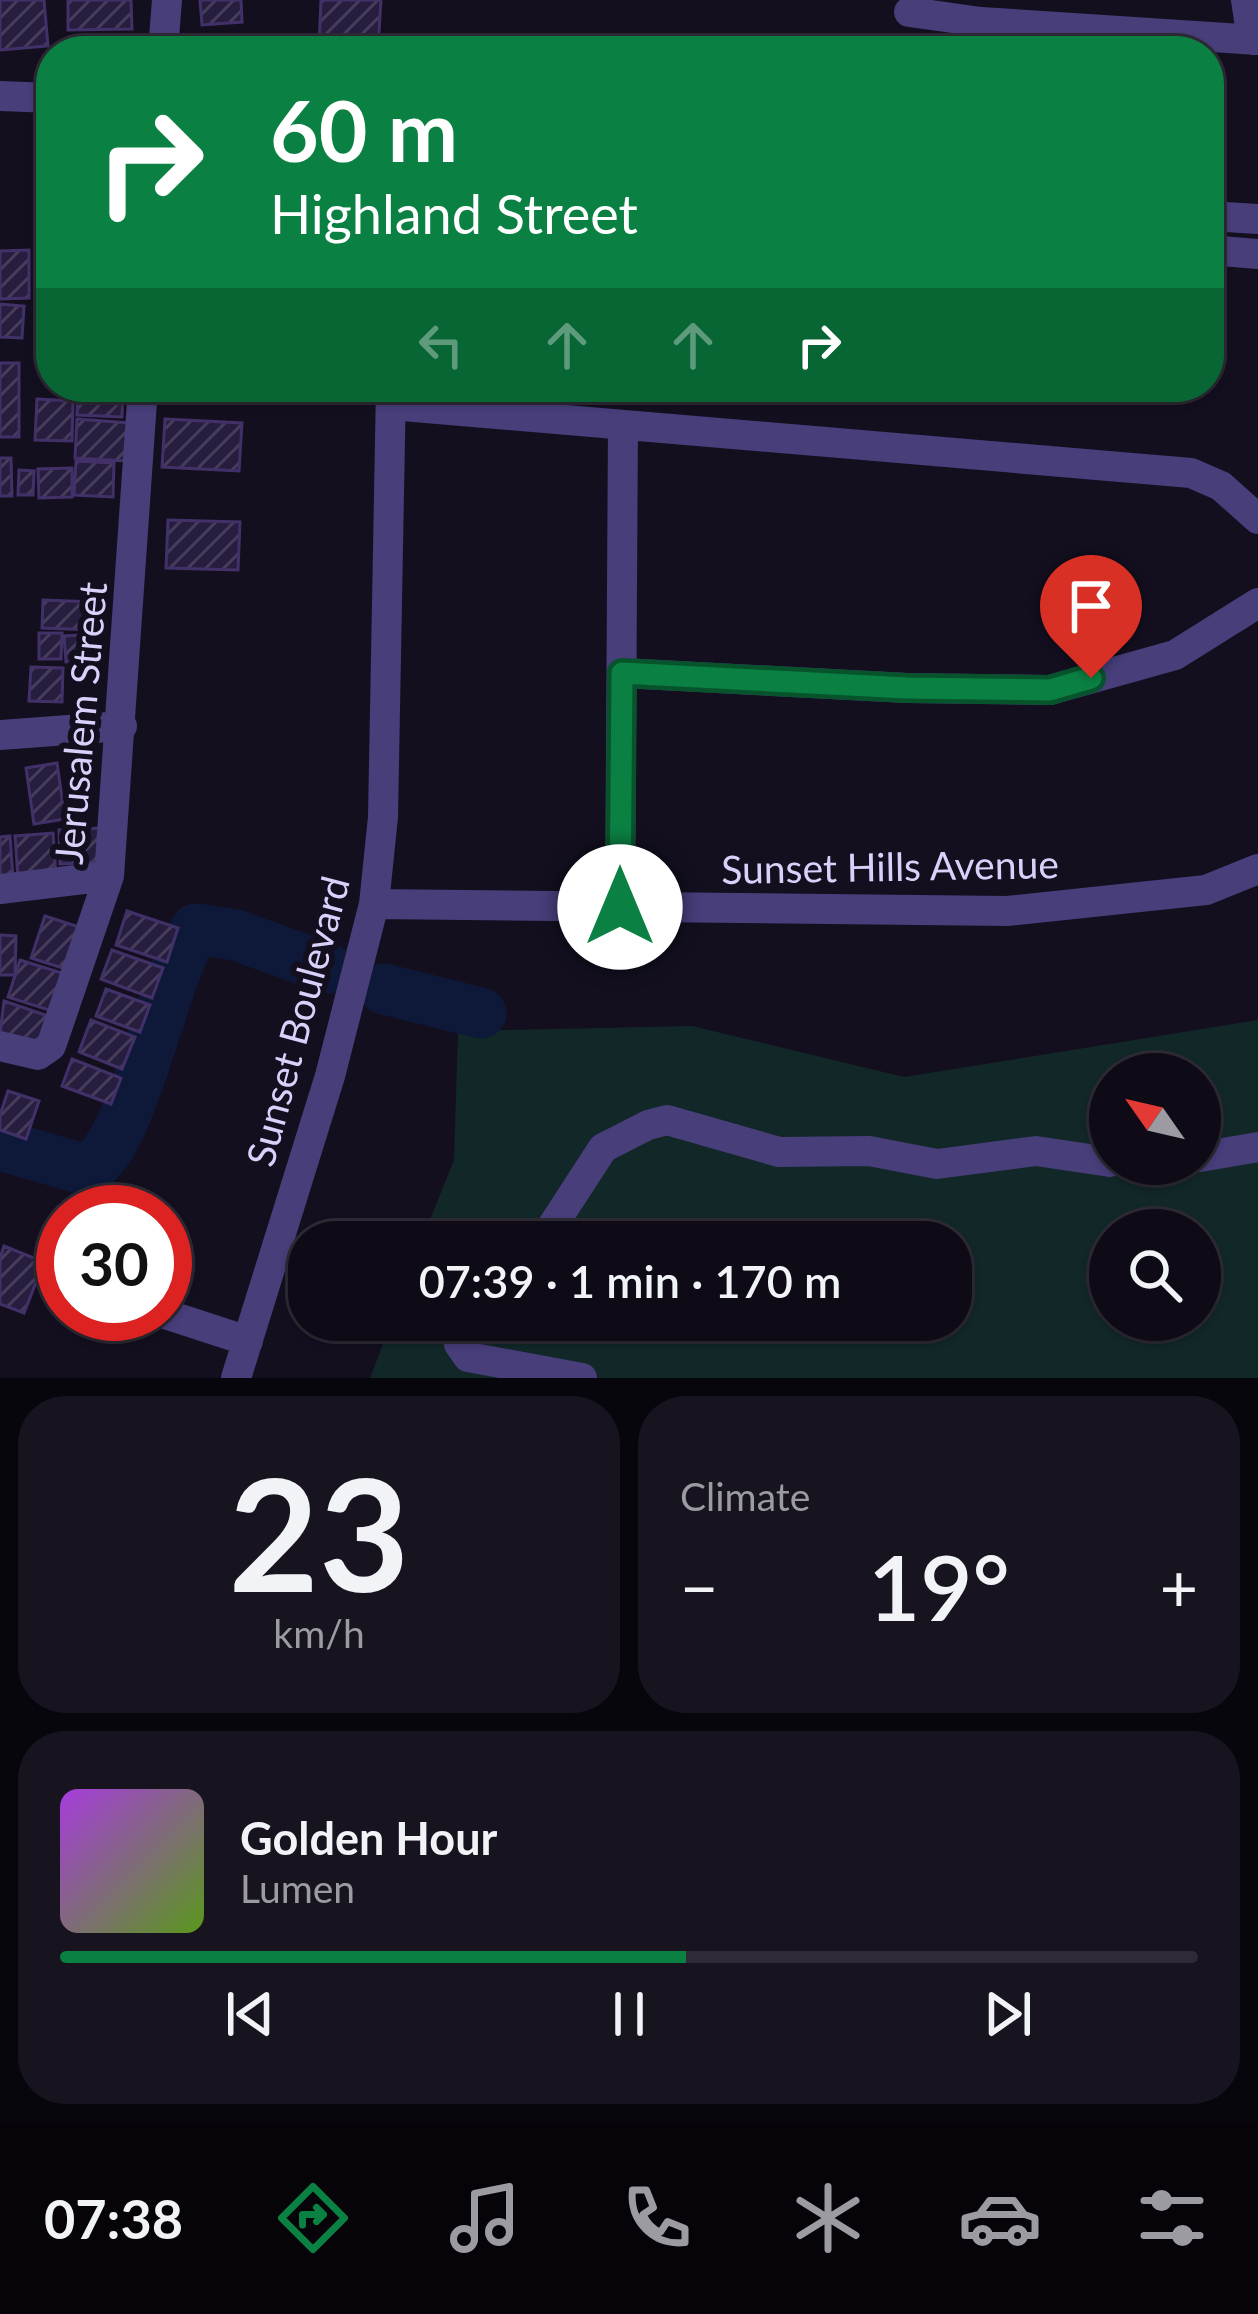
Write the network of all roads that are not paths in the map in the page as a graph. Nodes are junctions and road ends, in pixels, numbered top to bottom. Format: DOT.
graph roads {
  1 [pos="167,0"];
  2 [pos="1246,0"];
  3 [pos="989,11"];
  4 [pos="910,13"];
  5 [pos="165,36"];
  6 [pos="1218,36"];
  7 [pos="1224,37"];
  8 [pos="1255,40"];
  9 [pos="0,96"];
  10 [pos="36,97"];
  11 [pos="1224,218"];
  12 [pos="1258,220"];
  13 [pos="1224,251"];
  14 [pos="1258,254"];
  15 [pos="142,402"];
  16 [pos="391,402"];
  17 [pos="439,402"];
  18 [pos="623,425"];
  19 [pos="1258,519"];
  20 [pos="1258,603"];
  21 [pos="622,673"];
  22 [pos="122,727"];
  23 [pos="0,735"];
  24 [pos="1258,869"];
  25 [pos="109,877"];
  26 [pos="0,889"];
  27 [pos="374,904"];
  28 [pos="620,907"];
  29 [pos="0,1046"];
  30 [pos="1258,1147"];
  31 [pos="1221,1153"];
  32 [pos="1089,1159"];
  33 [pos="556,1221"];
  34 [pos="192,1323"];
  35 [pos="248,1341"];
  36 [pos="460,1341"];
  37 [pos="236,1378"];
  38 [pos="582,1378"];
  1 -- 5 [label="street"];
  2 -- 8 [label="street"];
  3 -- 4 [label="street"];
  3 -- 6 [label="street"];
  7 -- 8 [label="street"];
  9 -- 10 [label="street"];
  11 -- 12 [label="street"];
  13 -- 14 [label="street"];
  15 -- 22 [label="street, Jerusalem Street"];
  16 -- 27 [label="street, Sunset Boulevard"];
  17 -- 18 [label="street"];
  18 -- 19 [label="street"];
  18 -- 21 [label="street"];
  20 -- 21 [label="street"];
  21 -- 28 [label="street"];
  22 -- 23 [label="street"];
  22 -- 25 [label="street, Jerusalem Street"];
  24 -- 28 [label="street, Sunset Hills Avenue"];
  25 -- 26 [label="street"];
  25 -- 29 [label="street, Jerusalem Street"];
  27 -- 28 [label="street, Sunset Hills Avenue"];
  27 -- 35 [label="street, Sunset Boulevard"];
  30 -- 31 [label="street"];
  32 -- 33 [label="street"];
  34 -- 35 [label="street"];
  35 -- 37 [label="street, Sunset Boulevard"];
  36 -- 38 [label="street"];
}
